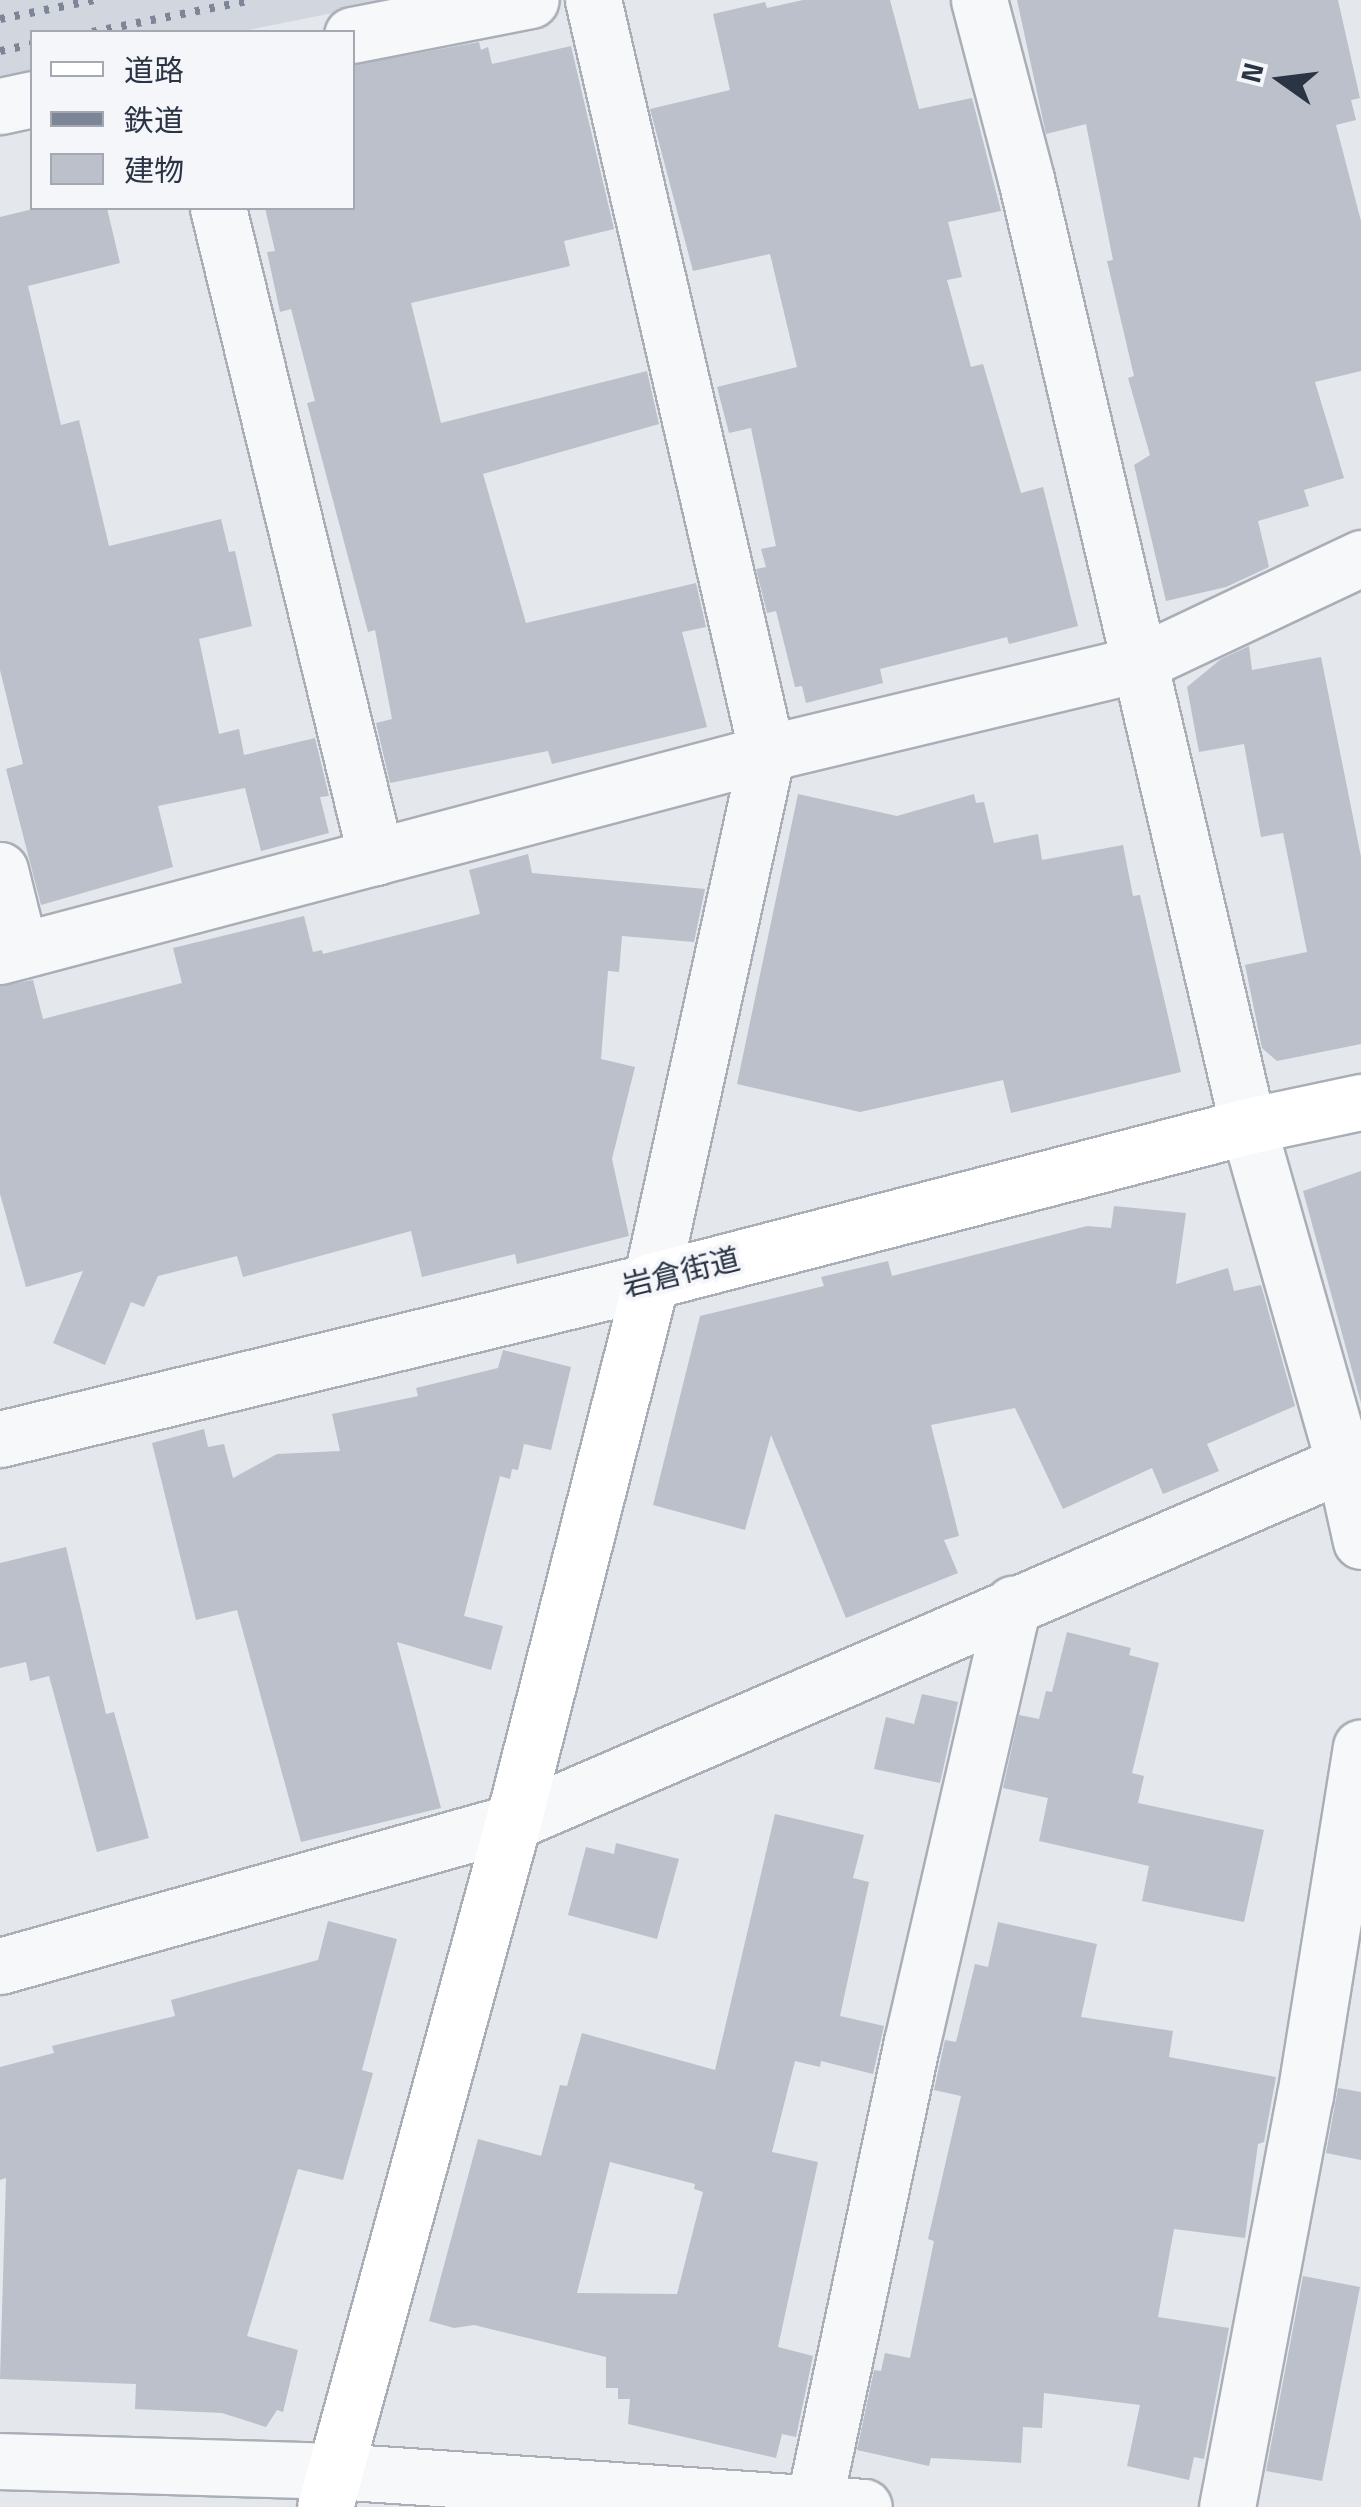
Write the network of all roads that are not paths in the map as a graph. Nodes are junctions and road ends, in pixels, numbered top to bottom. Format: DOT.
graph roads {
  1 [pos="531,0"];
  2 [pos="592,0"];
  3 [pos="978,0"];
  4 [pos="355,35"];
  5 [pos="30,99"];
  6 [pos="0,106"];
  7 [pos="218,210"];
  8 [pos="1361,558"];
  9 [pos="1137,664"];
  10 [pos="768,753"];
  11 [pos="376,857"];
  12 [pos="0,870"];
  13 [pos="10,954"];
  14 [pos="1361,1102"];
  15 [pos="1248,1126"];
  16 [pos="651,1280"];
  17 [pos="0,1439"];
  18 [pos="1352,1458"];
  19 [pos="1361,1540"];
  20 [pos="1013,1604"];
  21 [pos="1361,1747"];
  22 [pos="513,1822"];
  23 [pos="0,1966"];
  24 [pos="0,2461"];
  25 [pos="330,2489"];
  26 [pos="813,2506"];
  27 [pos="864,2507"];
  28 [pos="1228,2507"];
  1 -- 4 [label="street"];
  2 -- 10 [label="street"];
  3 -- 9 [label="street"];
  5 -- 6 [label="street"];
  7 -- 11 [label="street"];
  8 -- 9 [label="street"];
  9 -- 10 [label="street"];
  9 -- 15 [label="street"];
  10 -- 11 [label="street"];
  10 -- 16 [label="street"];
  11 -- 13 [label="street"];
  12 -- 13 [label="street"];
  14 -- 15 [label="street, 岩倉街道"];
  15 -- 16 [label="street, 岩倉街道"];
  15 -- 18 [label="street"];
  16 -- 17 [label="street, 岩倉街道"];
  16 -- 22 [label="street"];
  18 -- 19 [label="street"];
  18 -- 20 [label="street"];
  20 -- 22 [label="street"];
  20 -- 26 [label="street"];
  21 -- 28 [label="street"];
  22 -- 23 [label="street"];
  22 -- 25 [label="street"];
  24 -- 25 [label="street"];
  25 -- 26 [label="street"];
  26 -- 27 [label="street"];
}
